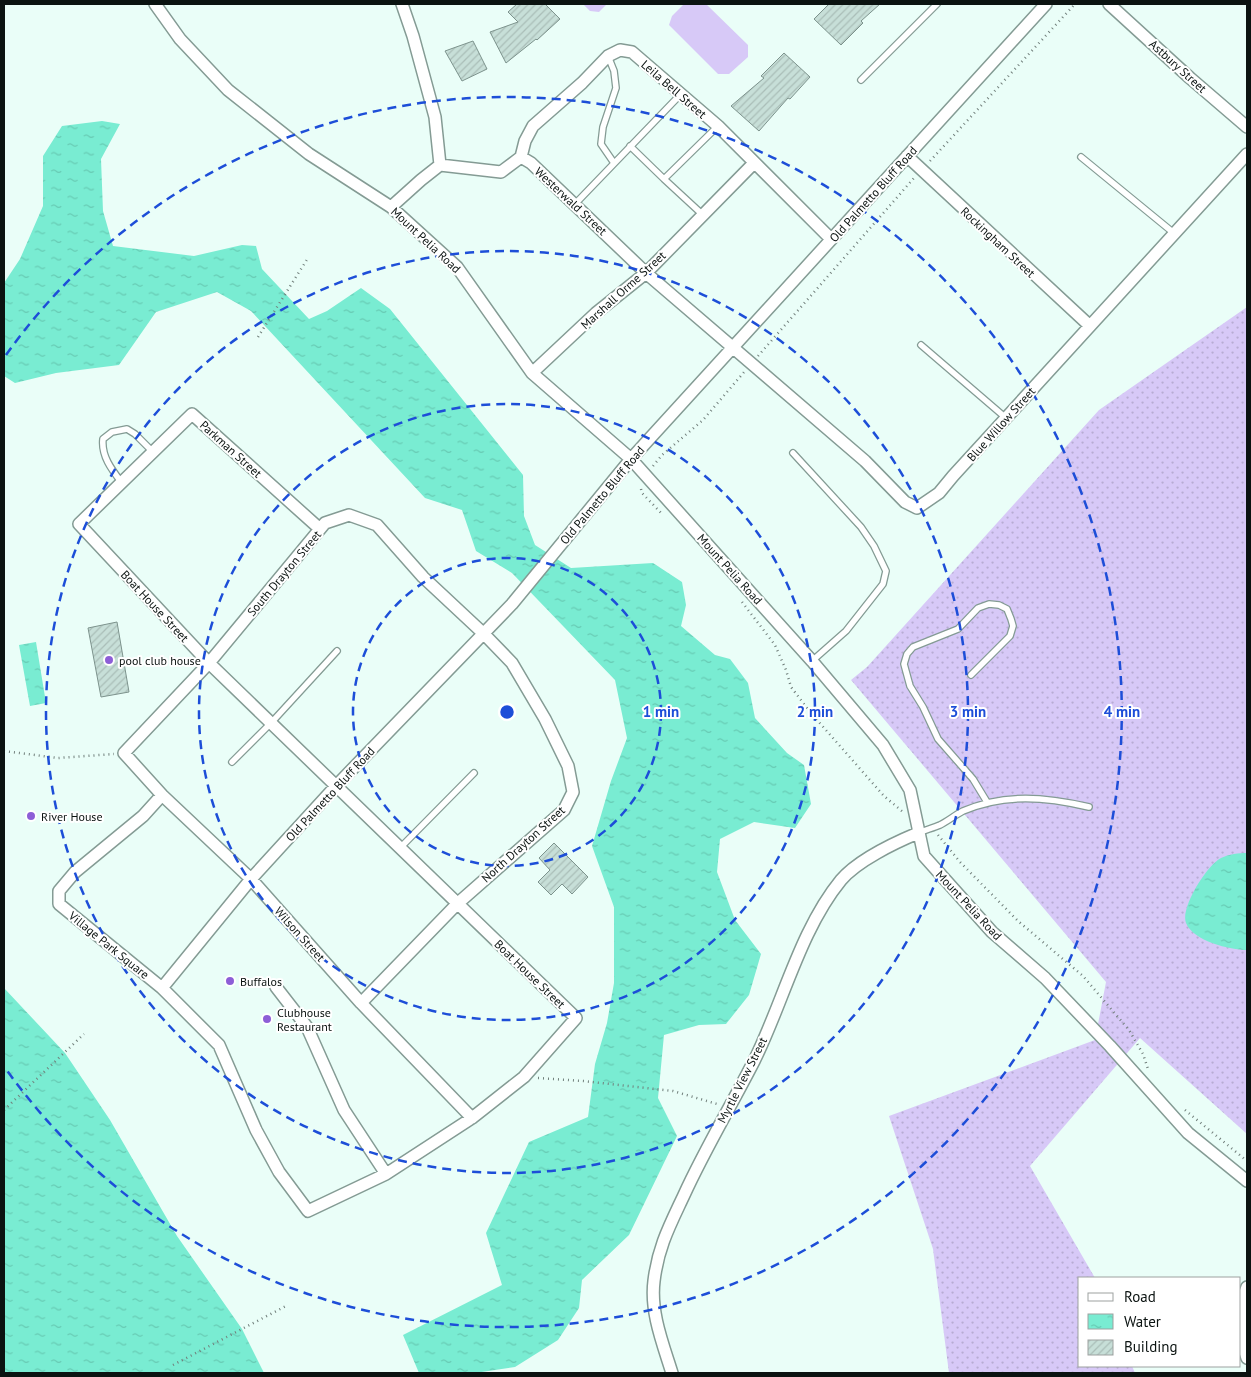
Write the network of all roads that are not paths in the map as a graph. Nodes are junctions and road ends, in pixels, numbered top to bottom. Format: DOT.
graph roads {
  1 [pos="155,4"];
  2 [pos="402,4"];
  3 [pos="937,4"];
  4 [pos="1046,4"];
  5 [pos="1109,4"];
  6 [pos="608,56"];
  7 [pos="861,80"];
  8 [pos="680,95"];
  9 [pos="718,126"];
  10 [pos="1247,127"];
  11 [pos="630,146"];
  12 [pos="1247,154"];
  13 [pos="907,156"];
  14 [pos="521,157"];
  15 [pos="1081,157"];
  16 [pos="614,163"];
  17 [pos="754,163"];
  18 [pos="440,165"];
  19 [pos="664,179"];
  20 [pos="575,204"];
  21 [pos="391,207"];
  22 [pos="703,215"];
  23 [pos="1175,234"];
  24 [pos="831,239"];
  25 [pos="646,272"];
  26 [pos="1090,326"];
  27 [pos="922,345"];
  28 [pos="733,346"];
  29 [pos="532,373"];
  30 [pos="1006,418"];
  31 [pos="153,452"];
  32 [pos="793,453"];
  33 [pos="630,459"];
  34 [pos="122,483"];
  35 [pos="79,524"];
  36 [pos="320,529"];
  37 [pos="484,634"];
  38 [pos="337,651"];
  39 [pos="812,661"];
  40 [pos="209,664"];
  41 [pos="971,675"];
  42 [pos="271,724"];
  43 [pos="124,753"];
  44 [pos="232,762"];
  45 [pos="474,773"];
  46 [pos="336,786"];
  47 [pos="162,795"];
  48 [pos="987,802"];
  49 [pos="1090,807"];
  50 [pos="918,833"];
  51 [pos="400,848"];
  52 [pos="252,879"];
  53 [pos="457,904"];
  54 [pos="276,987"];
  55 [pos="162,988"];
  56 [pos="361,1003"];
  57 [pos="472,1118"];
  58 [pos="386,1174"];
  59 [pos="1247,1181"];
  60 [pos="1247,1287"];
  61 [pos="1247,1358"];
  62 [pos="672,1373"];
  1 -- 21 [label="street, Mount Pelia Road"];
  2 -- 18 [label="street"];
  3 -- 7 [label="lane"];
  4 -- 13 [label="street, Old Palmetto Bluff Road"];
  5 -- 10 [label="street, Astbury Street"];
  6 -- 8 [label="street, Leila Bell Street"];
  6 -- 14 [label="street"];
  6 -- 16 [label="lane"];
  8 -- 9 [label="street, Leila Bell Street"];
  8 -- 11 [label="lane"];
  9 -- 17 [label="street, Leila Bell Street"];
  9 -- 19 [label="lane"];
  11 -- 16 [label="lane"];
  11 -- 19 [label="lane"];
  12 -- 23 [label="street, Blue Willow Street"];
  13 -- 24 [label="street, Old Palmetto Bluff Road"];
  13 -- 26 [label="street, Rockingham Street"];
  14 -- 18 [label="street"];
  14 -- 20 [label="street, Westerwald Street"];
  15 -- 23 [label="lane"];
  16 -- 20 [label="lane"];
  17 -- 22 [label="street, Marshall Orme Street"];
  17 -- 24 [label="street, Leila Bell Street"];
  18 -- 21 [label="street"];
  19 -- 22 [label="lane"];
  20 -- 25 [label="street, Westerwald Street"];
  21 -- 29 [label="street, Mount Pelia Road"];
  22 -- 25 [label="street, Marshall Orme Street"];
  23 -- 26 [label="street, Blue Willow Street"];
  24 -- 28 [label="street, Old Palmetto Bluff Road"];
  25 -- 28 [label="street, Westerwald Street"];
  25 -- 29 [label="street, Marshall Orme Street"];
  26 -- 30 [label="street, Blue Willow Street"];
  27 -- 30 [label="lane"];
  28 -- 30 [label="street, Blue Willow Street"];
  28 -- 33 [label="street, Old Palmetto Bluff Road"];
  29 -- 33 [label="street, Mount Pelia Road"];
  31 -- 34 [label="street, Parkman Street"];
  31 -- 34 [label="lane"];
  31 -- 36 [label="street, Parkman Street"];
  32 -- 39 [label="lane"];
  33 -- 37 [label="street, Old Palmetto Bluff Road"];
  33 -- 39 [label="street, Mount Pelia Road"];
  34 -- 35 [label="street, Parkman Street"];
  35 -- 40 [label="street, Boat House Street"];
  36 -- 37 [label="street, South Drayton Street"];
  36 -- 40 [label="street, South Drayton Street"];
  37 -- 46 [label="street, Old Palmetto Bluff Road"];
  37 -- 53 [label="street, North Drayton Street"];
  38 -- 42 [label="lane"];
  39 -- 50 [label="street, Mount Pelia Road"];
  40 -- 42 [label="street, Boat House Street"];
  40 -- 43 [label="street, South Drayton Street"];
  41 -- 48 [label="lane"];
  42 -- 44 [label="lane"];
  42 -- 46 [label="street, Boat House Street"];
  43 -- 47 [label="street, Wilson Street"];
  45 -- 51 [label="lane"];
  46 -- 51 [label="street, Boat House Street"];
  46 -- 52 [label="street, Old Palmetto Bluff Road"];
  47 -- 52 [label="street, Wilson Street"];
  47 -- 55 [label="street, Village Park Square"];
  48 -- 49 [label="lane"];
  48 -- 50 [label="lane"];
  50 -- 59 [label="street, Mount Pelia Road"];
  50 -- 62 [label="street, Myrtle View Street"];
  51 -- 53 [label="street, Boat House Street"];
  52 -- 55 [label="street, Old Palmetto Bluff Road"];
  52 -- 56 [label="street, Wilson Street"];
  53 -- 56 [label="street, North Drayton Street"];
  53 -- 57 [label="street, Boat House Street"];
  54 -- 58 [label="street"];
  55 -- 58 [label="street, Boat House Street"];
  56 -- 57 [label="street, Wilson Street"];
  57 -- 58 [label="street, Boat House Street"];
  60 -- 61 [label="street"];
}
